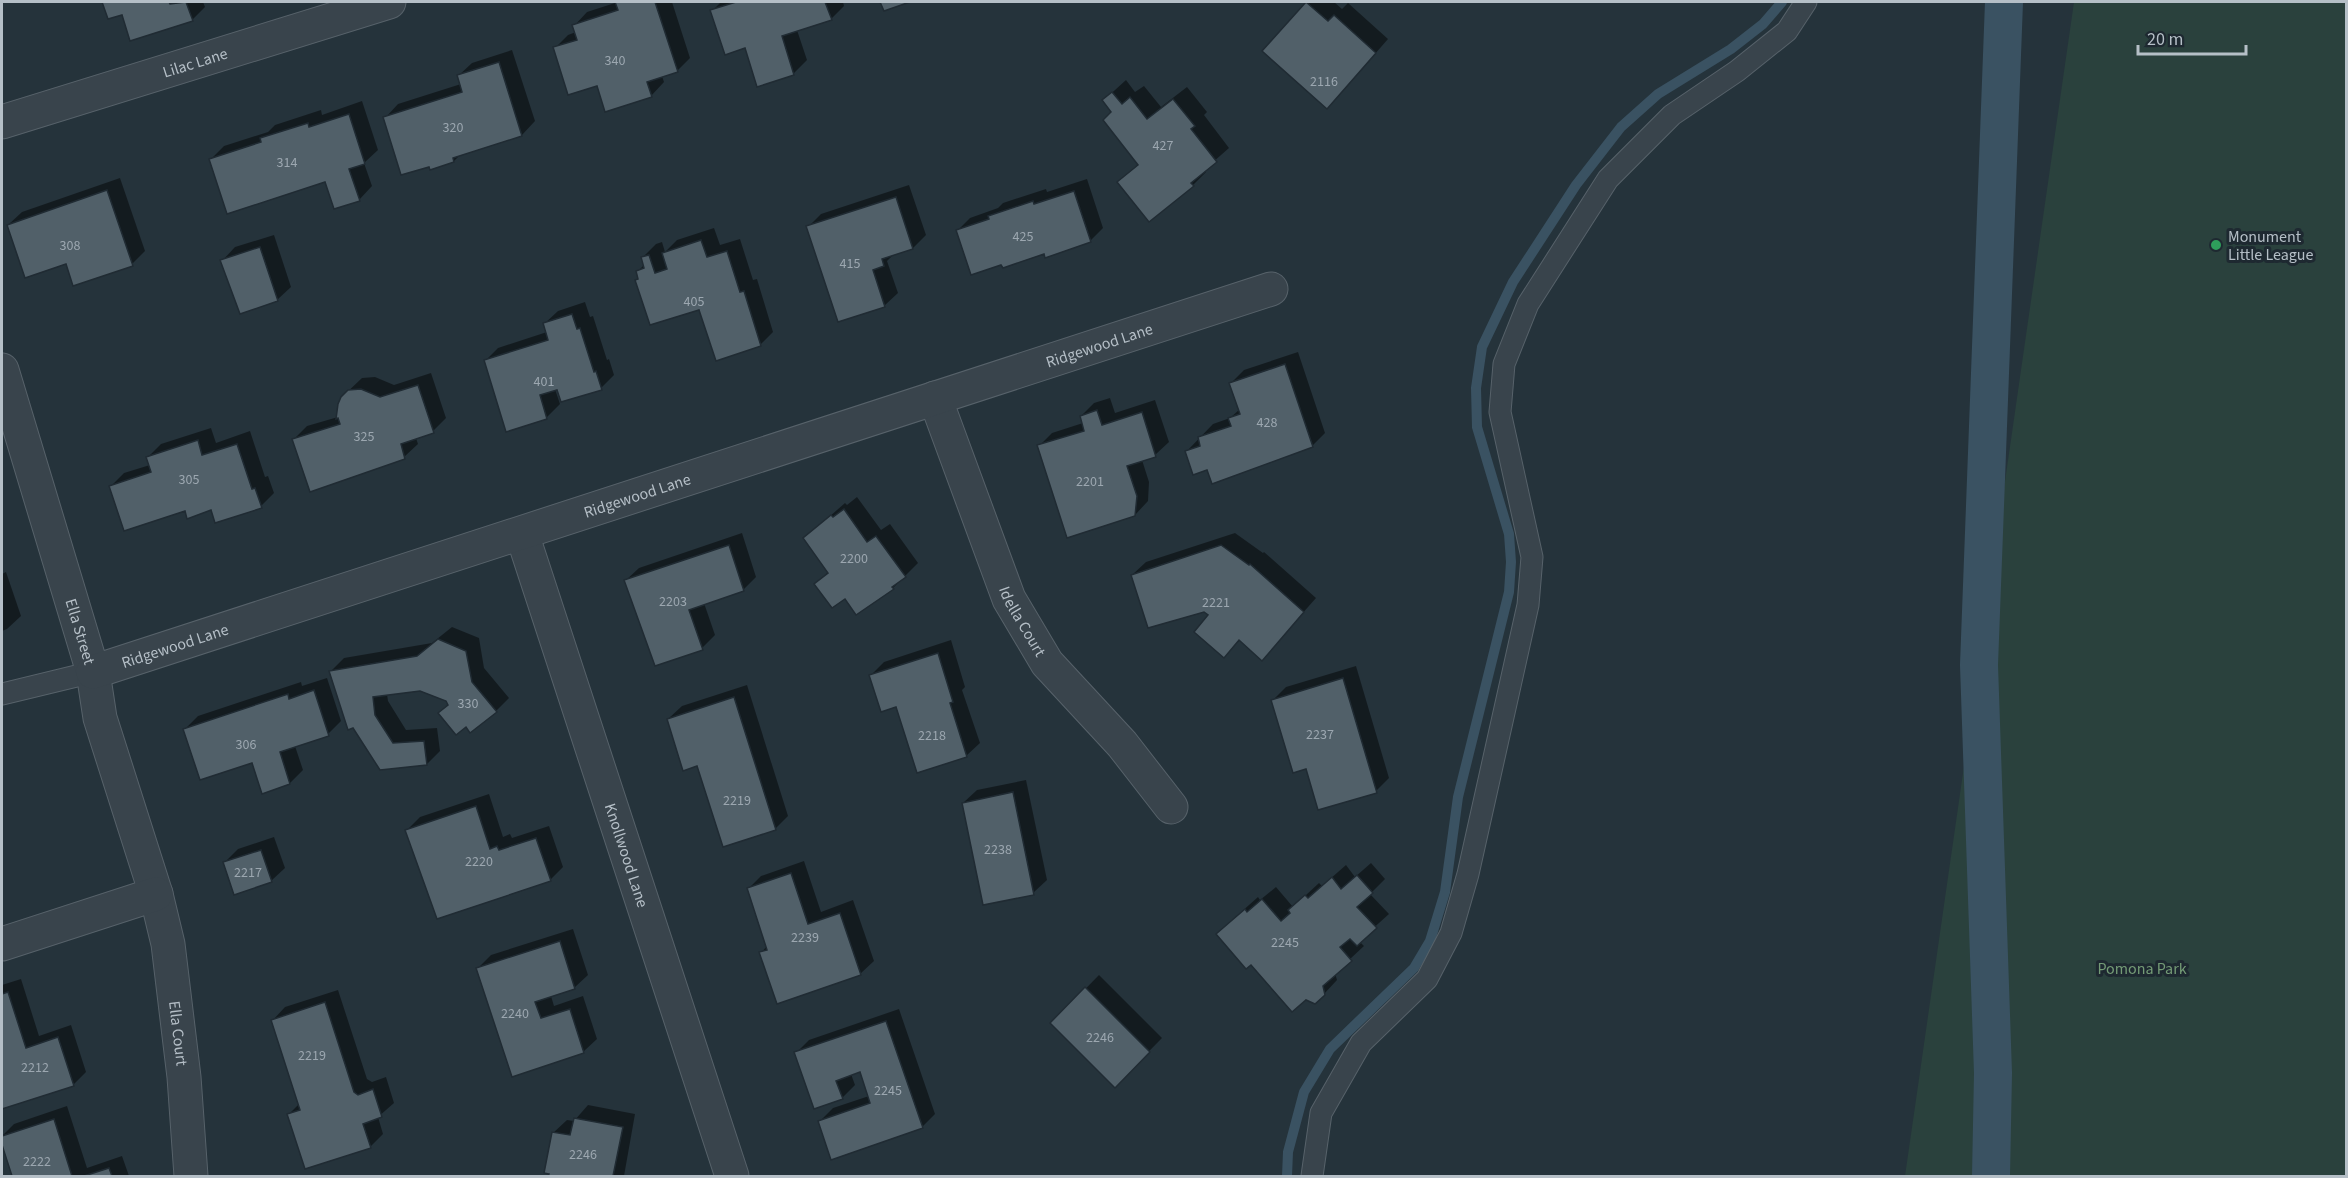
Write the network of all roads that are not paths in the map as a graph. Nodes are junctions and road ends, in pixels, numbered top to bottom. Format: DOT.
graph roads {
  1 [pos="388,2"];
  2 [pos="1806,2"];
  3 [pos="2,122"];
  4 [pos="1271,289"];
  5 [pos="2,370"];
  6 [pos="935,398"];
  7 [pos="522,534"];
  8 [pos="93,672"];
  9 [pos="2,694"];
  10 [pos="1171,807"];
  11 [pos="156,894"];
  12 [pos="2,944"];
  13 [pos="191,1176"];
  14 [pos="732,1176"];
  15 [pos="1312,1176"];
  1 -- 3 [label="street, Lilac Lane"];
  2 -- 15 [label="lane"];
  4 -- 6 [label="street, Ridgewood Lane"];
  5 -- 8 [label="street, Ella Street"];
  6 -- 7 [label="street, Ridgewood Lane"];
  6 -- 10 [label="street, Idella Court"];
  7 -- 8 [label="street, Ridgewood Lane"];
  7 -- 14 [label="street, Knollwood Lane"];
  8 -- 9 [label="lane, Ridgewood Lane"];
  8 -- 11 [label="street, Ella Street"];
  11 -- 12 [label="street"];
  11 -- 13 [label="street, Ella Court"];
}
